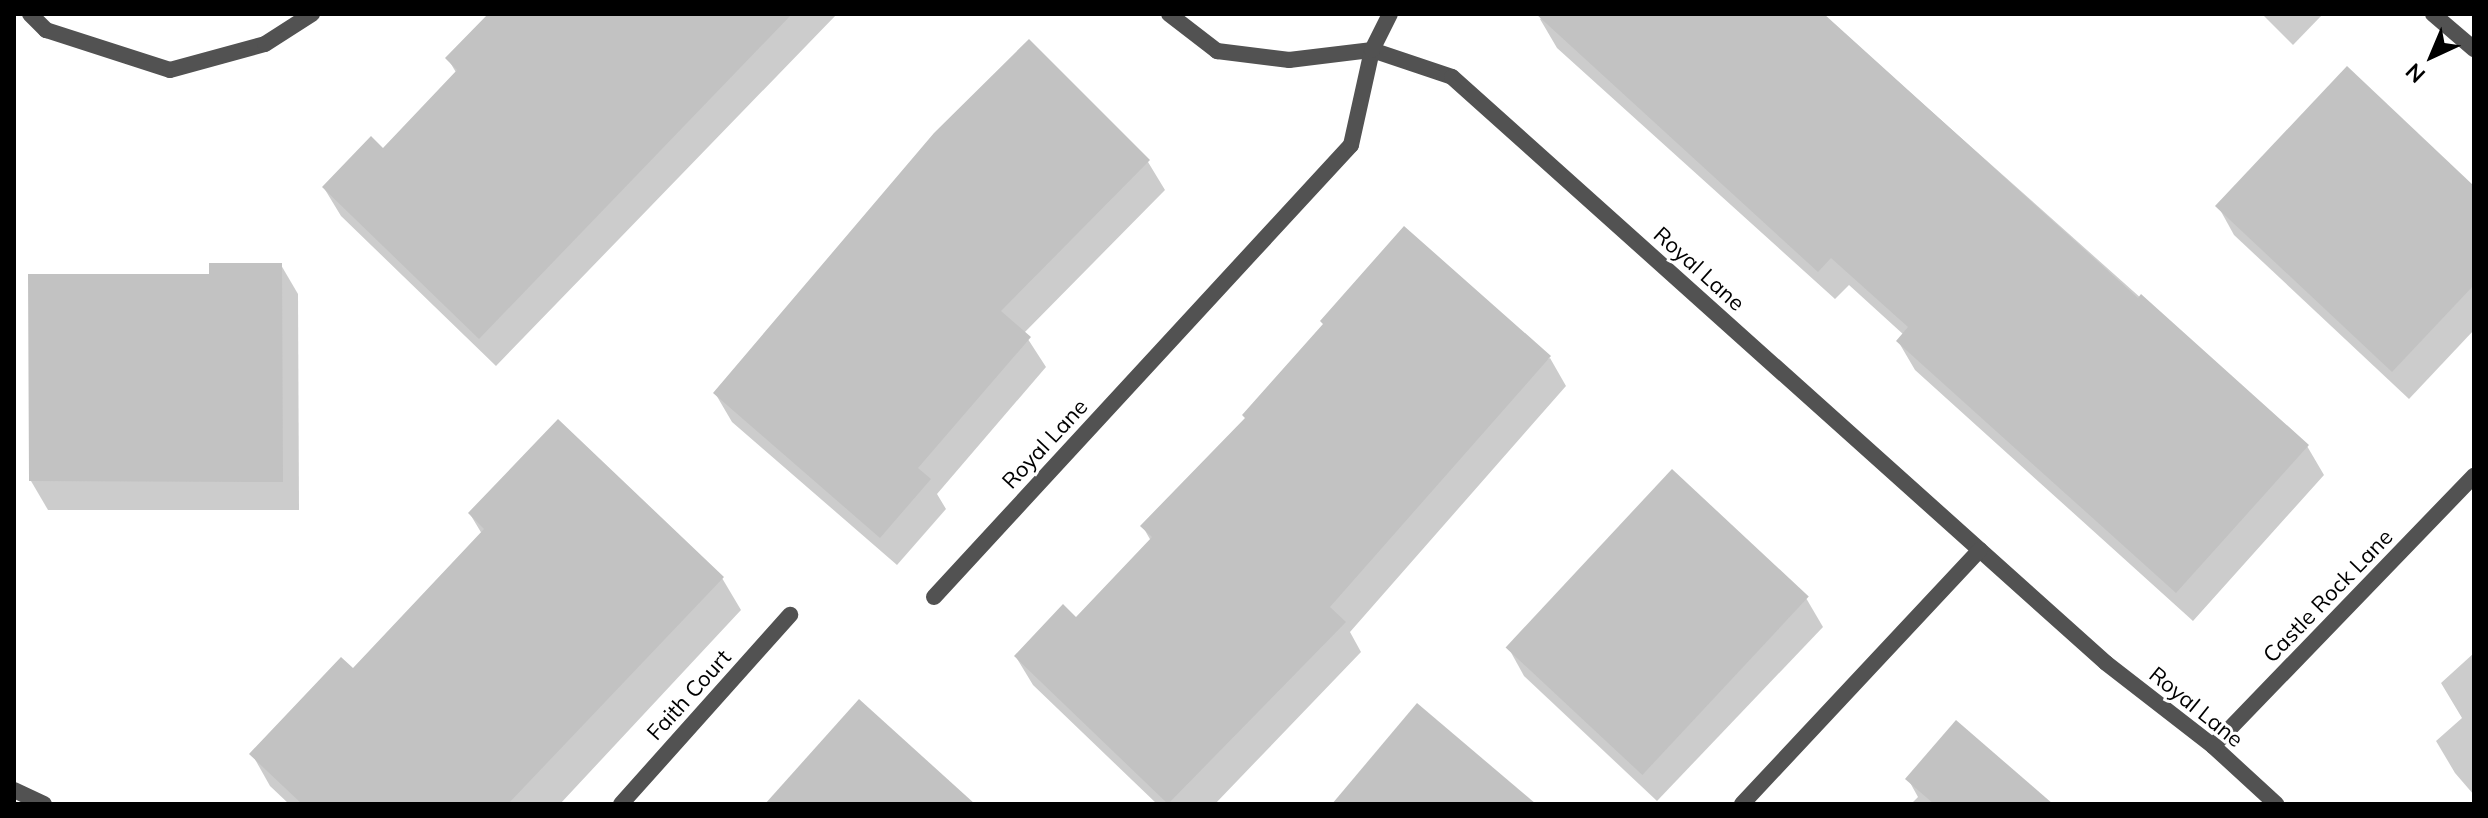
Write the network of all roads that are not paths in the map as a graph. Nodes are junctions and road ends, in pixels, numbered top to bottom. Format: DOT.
graph roads {
  1 [pos="30,14"];
  2 [pos="312,14"];
  3 [pos="1169,14"];
  4 [pos="1390,14"];
  5 [pos="2433,14"];
  6 [pos="2474,49"];
  7 [pos="1372,50"];
  8 [pos="2474,476"];
  9 [pos="1980,550"];
  10 [pos="934,597"];
  11 [pos="790,615"];
  12 [pos="2213,746"];
  13 [pos="14,790"];
  14 [pos="44,804"];
  15 [pos="621,804"];
  16 [pos="1742,804"];
  17 [pos="2276,804"];
  1 -- 2 [label="street"];
  3 -- 7 [label="street, Royal Lane"];
  4 -- 7 [label="street"];
  5 -- 6 [label="street"];
  7 -- 9 [label="street, Royal Lane"];
  7 -- 10 [label="street, Royal Lane"];
  8 -- 12 [label="street, Castle Rock Lane"];
  9 -- 12 [label="street, Royal Lane"];
  9 -- 16 [label="street"];
  11 -- 15 [label="street, Faith Court"];
  12 -- 17 [label="street, Royal Lane"];
  13 -- 14 [label="street"];
}
